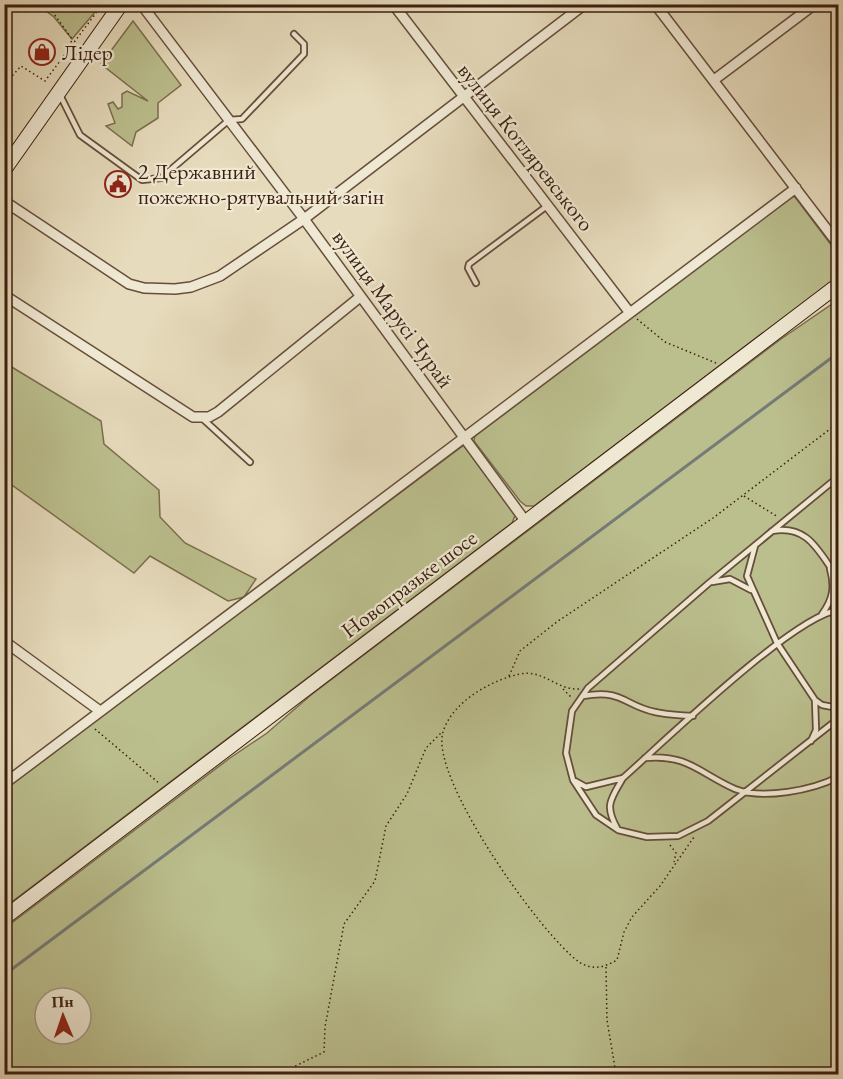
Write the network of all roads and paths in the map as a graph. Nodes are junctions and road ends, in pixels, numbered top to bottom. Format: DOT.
graph roads {
  1 [pos="47,4"];
  2 [pos="96,4"];
  3 [pos="121,4"];
  4 [pos="141,4"];
  5 [pos="393,4"];
  6 [pos="585,4"];
  7 [pos="655,4"];
  8 [pos="814,4"];
  9 [pos="294,34"];
  10 [pos="70,48"];
  11 [pos="4,71"];
  12 [pos="714,80"];
  13 [pos="59,93"];
  14 [pos="464,99"];
  15 [pos="229,120"];
  16 [pos="4,170"];
  17 [pos="796,189"];
  18 [pos="4,201"];
  19 [pos="547,206"];
  20 [pos="304,219"];
  21 [pos="838,244"];
  22 [pos="476,283"];
  23 [pos="838,285"];
  24 [pos="4,295"];
  25 [pos="360,297"];
  26 [pos="630,313"];
  27 [pos="730,367"];
  28 [pos="202,418"];
  29 [pos="838,423"];
  30 [pos="465,440"];
  31 [pos="250,462"];
  32 [pos="838,477"];
  33 [pos="743,496"];
  34 [pos="785,521"];
  35 [pos="526,522"];
  36 [pos="770,532"];
  37 [pos="756,543"];
  38 [pos="830,567"];
  39 [pos="838,578"];
  40 [pos="709,583"];
  41 [pos="751,590"];
  42 [pos="838,610"];
  43 [pos="820,617"];
  44 [pos="4,640"];
  45 [pos="777,643"];
  46 [pos="508,677"];
  47 [pos="588,688"];
  48 [pos="563,689"];
  49 [pos="583,696"];
  50 [pos="815,700"];
  51 [pos="838,708"];
  52 [pos="100,711"];
  53 [pos="572,711"];
  54 [pos="694,716"];
  55 [pos="838,719"];
  56 [pos="88,723"];
  57 [pos="443,731"];
  58 [pos="810,744"];
  59 [pos="645,758"];
  60 [pos="838,777"];
  61 [pos="623,778"];
  62 [pos="573,780"];
  63 [pos="4,784"];
  64 [pos="747,791"];
  65 [pos="170,792"];
  66 [pos="618,830"];
  67 [pos="696,835"];
  68 [pos="668,843"];
  69 [pos="674,862"];
  70 [pos="4,918"];
  71 [pos="606,967"];
  72 [pos="279,1074"];
  73 [pos="614,1074"];
  1 -- 10 [label="path"];
  2 -- 10 [label="path"];
  3 -- 13 [label="main road"];
  4 -- 15 [label="street, вулиця Марусі Чурай"];
  5 -- 14 [label="street, вулиця Котляревського"];
  6 -- 14 [label="street"];
  7 -- 12 [label="street"];
  8 -- 12 [label="street"];
  9 -- 15 [label="lane"];
  10 -- 11 [label="path"];
  12 -- 17 [label="street"];
  13 -- 15 [label="lane"];
  13 -- 16 [label="main road"];
  14 -- 19 [label="street, вулиця Котляревського"];
  14 -- 20 [label="street"];
  15 -- 20 [label="street, вулиця Марусі Чурай"];
  17 -- 21 [label="street"];
  17 -- 26 [label="street"];
  18 -- 20 [label="street"];
  19 -- 22 [label="lane"];
  19 -- 26 [label="street, вулиця Котляревського"];
  20 -- 25 [label="street, вулиця Марусі Чурай"];
  23 -- 27 [label="main road, Новопразьке шосе"];
  24 -- 28 [label="street"];
  25 -- 28 [label="street"];
  25 -- 30 [label="street, вулиця Марусі Чурай"];
  26 -- 27 [label="path"];
  26 -- 30 [label="street"];
  27 -- 35 [label="main road, Новопразьке шосе"];
  28 -- 31 [label="lane"];
  29 -- 33 [label="path"];
  30 -- 35 [label="street, вулиця Марусі Чурай"];
  30 -- 52 [label="street"];
  32 -- 34 [label="lane"];
  33 -- 34 [label="path"];
  33 -- 46 [label="path"];
  34 -- 36 [label="lane"];
  35 -- 65 [label="main road, Новопразьке шосе"];
  36 -- 37 [label="lane"];
  36 -- 38 [label="lane"];
  37 -- 40 [label="lane"];
  37 -- 41 [label="lane"];
  38 -- 39 [label="lane"];
  38 -- 43 [label="lane"];
  40 -- 41 [label="lane"];
  40 -- 47 [label="lane"];
  41 -- 45 [label="lane"];
  42 -- 43 [label="lane"];
  43 -- 45 [label="lane"];
  44 -- 52 [label="street"];
  45 -- 50 [label="lane"];
  45 -- 54 [label="lane"];
  46 -- 48 [label="path"];
  46 -- 57 [label="path"];
  47 -- 48 [label="path"];
  47 -- 49 [label="lane"];
  48 -- 53 [label="path"];
  49 -- 53 [label="lane"];
  49 -- 54 [label="lane"];
  50 -- 51 [label="lane"];
  50 -- 58 [label="lane"];
  52 -- 56 [label="street"];
  53 -- 62 [label="lane"];
  54 -- 59 [label="lane"];
  55 -- 58 [label="lane"];
  56 -- 63 [label="street"];
  56 -- 65 [label="path"];
  57 -- 71 [label="path"];
  57 -- 72 [label="path"];
  58 -- 64 [label="lane"];
  59 -- 61 [label="lane"];
  59 -- 64 [label="lane"];
  60 -- 64 [label="lane"];
  61 -- 62 [label="lane"];
  61 -- 66 [label="lane"];
  62 -- 66 [label="lane"];
  64 -- 66 [label="lane"];
  65 -- 70 [label="main road, Новопразьке шосе"];
  67 -- 69 [label="path"];
  68 -- 69 [label="path"];
  69 -- 71 [label="path"];
  71 -- 73 [label="path"];
}
